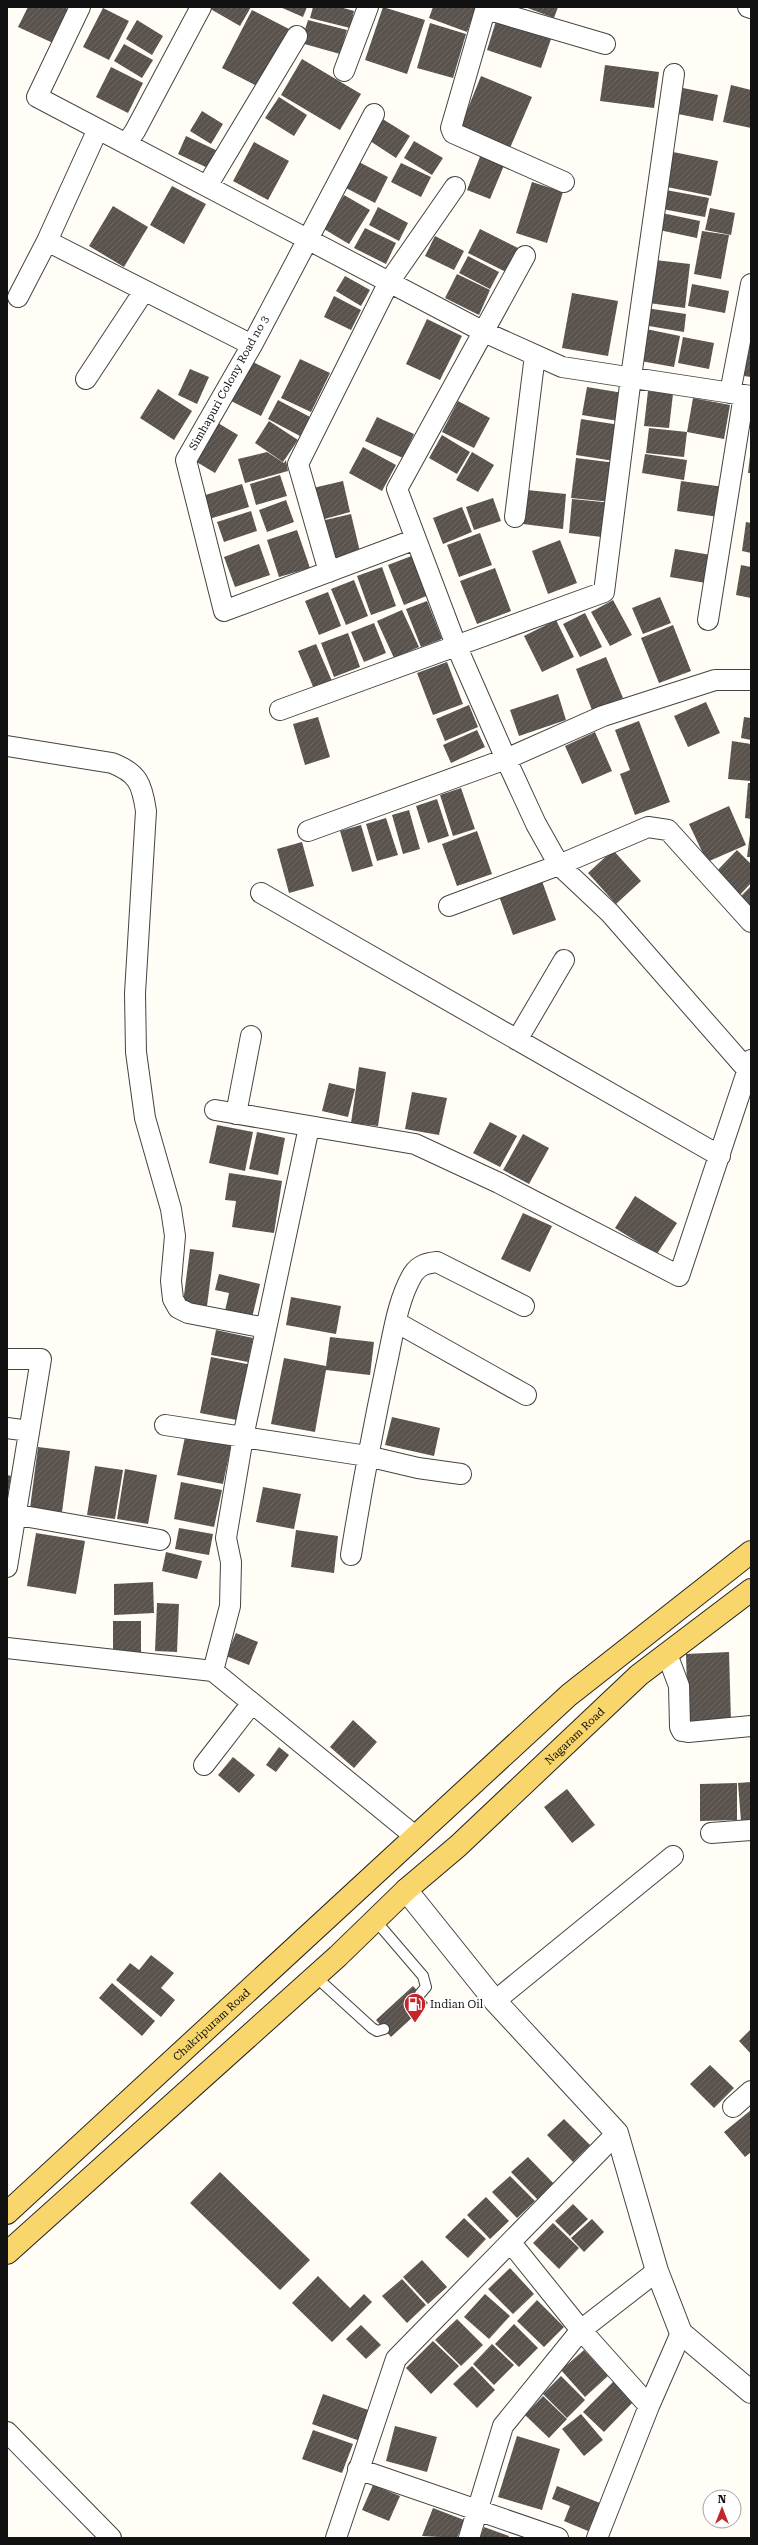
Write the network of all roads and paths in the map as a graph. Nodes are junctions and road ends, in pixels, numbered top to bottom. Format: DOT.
graph roads {
  1 [pos="80,7"];
  2 [pos="201,7"];
  3 [pos="368,7"];
  4 [pos="748,7"];
  5 [pos="486,8"];
  6 [pos="751,8"];
  7 [pos="297,36"];
  8 [pos="605,44"];
  9 [pos="344,71"];
  10 [pos="674,74"];
  11 [pos="374,114"];
  12 [pos="98,129"];
  13 [pos="126,144"];
  14 [pos="564,182"];
  15 [pos="207,186"];
  16 [pos="455,187"];
  17 [pos="307,239"];
  18 [pos="47,241"];
  19 [pos="525,256"];
  20 [pos="389,282"];
  21 [pos="751,284"];
  22 [pos="144,291"];
  23 [pos="18,297"];
  24 [pos="484,332"];
  25 [pos="252,345"];
  26 [pos="535,356"];
  27 [pos="631,377"];
  28 [pos="86,379"];
  29 [pos="742,395"];
  30 [pos="515,517"];
  31 [pos="416,539"];
  32 [pos="329,572"];
  33 [pos="708,620"];
  34 [pos="456,645"];
  35 [pos="751,680"];
  36 [pos="280,710"];
  37 [pos="7,746"];
  38 [pos="506,759"];
  39 [pos="308,831"];
  40 [pos="559,865"];
  41 [pos="261,893"];
  42 [pos="449,906"];
  43 [pos="751,922"];
  44 [pos="564,960"];
  45 [pos="251,1036"];
  46 [pos="517,1040"];
  47 [pos="750,1069"];
  48 [pos="215,1110"];
  49 [pos="236,1114"];
  50 [pos="308,1127"];
  51 [pos="720,1156"];
  52 [pos="524,1306"];
  53 [pos="396,1322"];
  54 [pos="266,1328"];
  55 [pos="7,1359"];
  56 [pos="526,1395"];
  57 [pos="165,1425"];
  58 [pos="7,1428"];
  59 [pos="29,1431"];
  60 [pos="243,1437"];
  61 [pos="368,1456"];
  62 [pos="461,1474"];
  63 [pos="11,1514"];
  64 [pos="160,1540"];
  65 [pos="751,1552"];
  66 [pos="351,1555"];
  67 [pos="7,1566"];
  68 [pos="751,1590"];
  69 [pos="7,1648"];
  70 [pos="667,1654"];
  71 [pos="213,1671"];
  72 [pos="252,1703"];
  73 [pos="751,1726"];
  74 [pos="204,1765"];
  75 [pos="751,1830"];
  76 [pos="711,1833"];
  77 [pos="416,1837"];
  78 [pos="673,1856"];
  79 [pos="406,1890"];
  80 [pos="375,1920"];
  81 [pos="316,1977"];
  82 [pos="420,1994"];
  83 [pos="495,2001"];
  84 [pos="384,2029"];
  85 [pos="751,2090"];
  86 [pos="733,2107"];
  87 [pos="617,2133"];
  88 [pos="7,2214"];
  89 [pos="511,2243"];
  90 [pos="7,2253"];
  91 [pos="657,2271"];
  92 [pos="582,2330"];
  93 [pos="681,2333"];
  94 [pos="751,2392"];
  95 [pos="649,2406"];
  96 [pos="7,2432"];
  97 [pos="358,2469"];
  98 [pos="479,2511"];
  99 [pos="111,2538"];
  100 [pos="336,2538"];
  101 [pos="469,2538"];
  102 [pos="558,2538"];
  103 [pos="597,2538"];
  1 -- 12 [label="street"];
  2 -- 13 [label="street"];
  3 -- 9 [label="street"];
  4 -- 6 [label="street"];
  5 -- 8 [label="street"];
  5 -- 14 [label="street"];
  7 -- 15 [label="street"];
  10 -- 27 [label="street"];
  11 -- 17 [label="street, Simhapuri Colony Road no 3"];
  12 -- 13 [label="street"];
  12 -- 18 [label="street"];
  13 -- 15 [label="street"];
  15 -- 17 [label="street"];
  16 -- 20 [label="street"];
  17 -- 20 [label="street"];
  17 -- 25 [label="street, Simhapuri Colony Road no 3"];
  18 -- 22 [label="street"];
  18 -- 23 [label="street"];
  19 -- 24 [label="street"];
  20 -- 24 [label="street"];
  20 -- 32 [label="street"];
  21 -- 29 [label="street"];
  22 -- 25 [label="street"];
  22 -- 28 [label="street"];
  24 -- 26 [label="street"];
  24 -- 31 [label="street"];
  25 -- 32 [label="street, Simhapuri Colony Road no 3"];
  26 -- 27 [label="street"];
  26 -- 30 [label="street"];
  27 -- 29 [label="street"];
  27 -- 34 [label="street"];
  29 -- 33 [label="street"];
  31 -- 32 [label="street, Simhapuri Colony Road no 3"];
  31 -- 34 [label="street"];
  34 -- 36 [label="street"];
  34 -- 38 [label="street"];
  35 -- 38 [label="street"];
  37 -- 54 [label="street"];
  38 -- 39 [label="street"];
  38 -- 40 [label="street"];
  40 -- 42 [label="street"];
  40 -- 43 [label="street"];
  40 -- 47 [label="street"];
  41 -- 46 [label="street"];
  44 -- 46 [label="street"];
  45 -- 49 [label="street"];
  46 -- 51 [label="street"];
  47 -- 51 [label="street"];
  48 -- 49 [label="street"];
  49 -- 50 [label="street"];
  50 -- 51 [label="street"];
  50 -- 54 [label="street"];
  52 -- 53 [label="street"];
  53 -- 56 [label="street"];
  53 -- 61 [label="street"];
  54 -- 60 [label="street"];
  55 -- 59 [label="street"];
  57 -- 60 [label="street"];
  58 -- 59 [label="street"];
  59 -- 63 [label="street"];
  60 -- 61 [label="street"];
  60 -- 71 [label="street"];
  61 -- 62 [label="street"];
  61 -- 66 [label="street"];
  63 -- 64 [label="street"];
  63 -- 67 [label="street"];
  65 -- 77 [label="main road"];
  68 -- 70 [label="main road, Nagaram Road"];
  69 -- 71 [label="street"];
  70 -- 73 [label="street"];
  70 -- 79 [label="main road, Nagaram Road"];
  71 -- 72 [label="street"];
  72 -- 74 [label="street"];
  72 -- 77 [label="street"];
  75 -- 76 [label="street"];
  77 -- 88 [label="main road, Chakripuram Road"];
  78 -- 83 [label="street"];
  79 -- 80 [label="main road"];
  79 -- 83 [label="street"];
  80 -- 81 [label="main road"];
  80 -- 82 [label="lane"];
  81 -- 84 [label="lane"];
  81 -- 90 [label="main road"];
  83 -- 87 [label="street"];
  85 -- 86 [label="street"];
  87 -- 89 [label="street"];
  87 -- 91 [label="street"];
  89 -- 92 [label="street"];
  89 -- 97 [label="street"];
  91 -- 92 [label="street"];
  91 -- 93 [label="street"];
  92 -- 95 [label="street"];
  92 -- 98 [label="street"];
  93 -- 94 [label="street"];
  93 -- 95 [label="street"];
  95 -- 103 [label="street"];
  96 -- 99 [label="street"];
  97 -- 98 [label="street"];
  97 -- 100 [label="street"];
  98 -- 101 [label="street"];
  98 -- 102 [label="street"];
}
